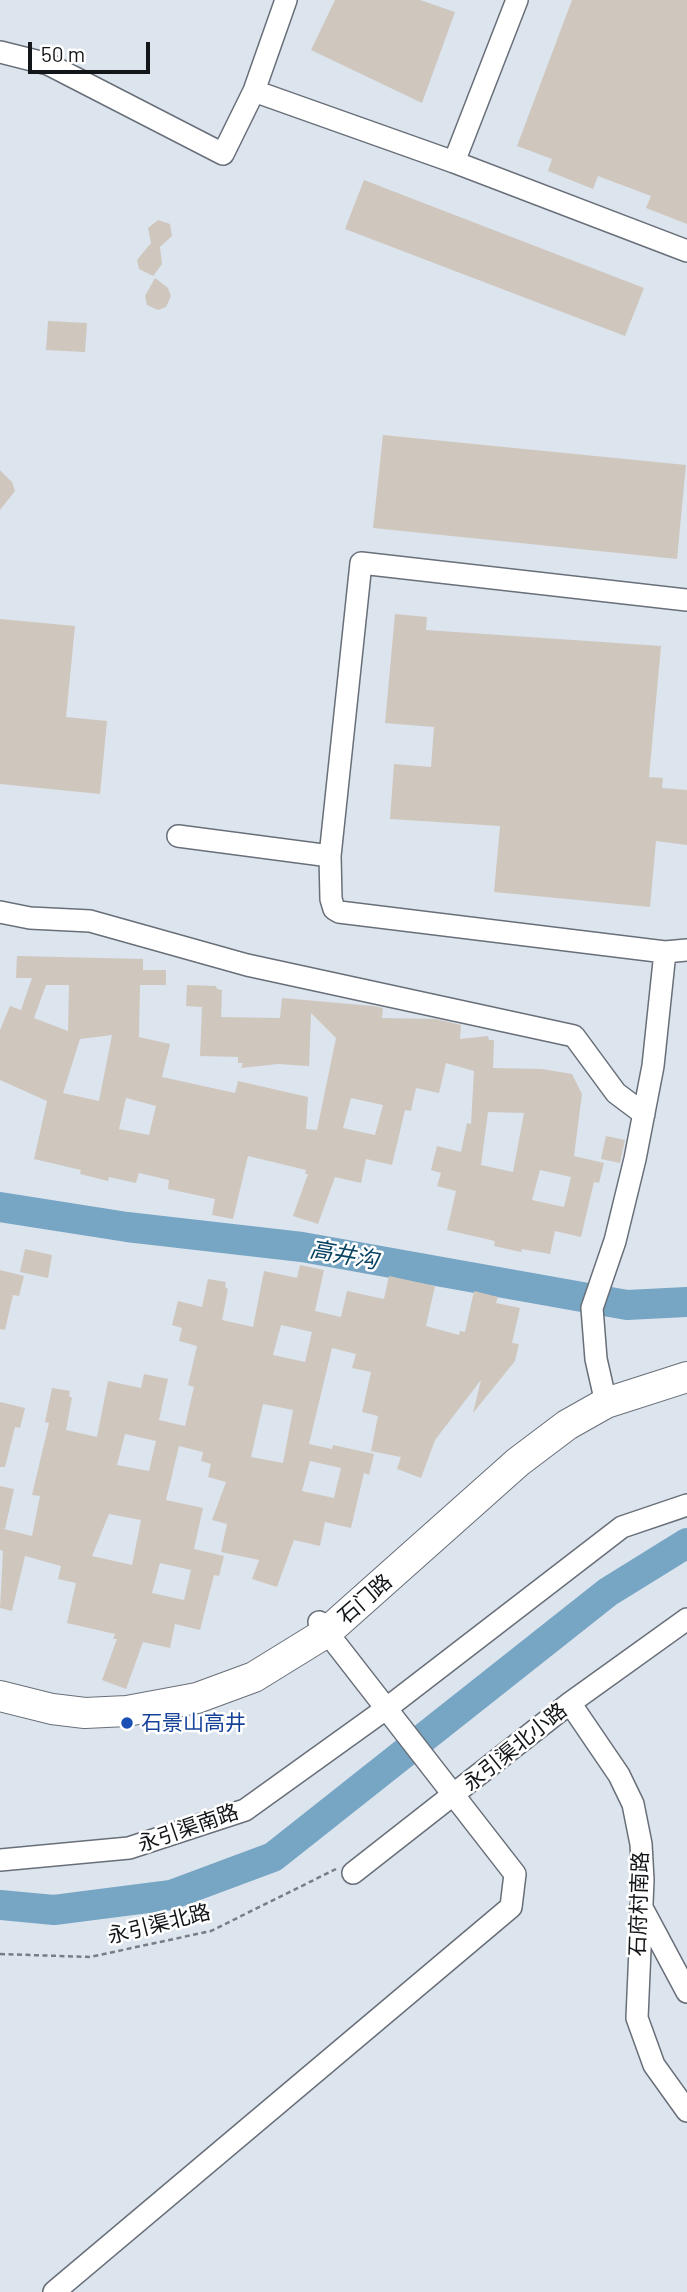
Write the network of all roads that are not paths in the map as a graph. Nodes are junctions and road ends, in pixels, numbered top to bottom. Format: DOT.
graph roads {
  1 [pos="286,0"];
  2 [pos="517,0"];
  3 [pos="0,52"];
  4 [pos="254,92"];
  5 [pos="454,162"];
  6 [pos="687,251"];
  7 [pos="687,600"];
  8 [pos="178,836"];
  9 [pos="330,856"];
  10 [pos="0,912"];
  11 [pos="687,950"];
  12 [pos="665,952"];
  13 [pos="644,1114"];
  14 [pos="687,1363"];
  15 [pos="687,1377"];
  16 [pos="604,1396"];
  17 [pos="687,1505"];
  18 [pos="687,1619"];
  19 [pos="322,1627"];
  20 [pos="0,1682"];
  21 [pos="0,1696"];
  22 [pos="570,1703"];
  23 [pos="387,1708"];
  24 [pos="450,1790"];
  25 [pos="0,1860"];
  26 [pos="353,1873"];
  27 [pos="641,1906"];
  28 [pos="687,1992"];
  29 [pos="687,2111"];
  30 [pos="54,2292"];
  1 -- 4 [label="street"];
  2 -- 5 [label="street"];
  3 -- 4 [label="street"];
  4 -- 5 [label="street"];
  5 -- 6 [label="street"];
  7 -- 9 [label="street"];
  8 -- 9 [label="street"];
  9 -- 12 [label="street"];
  10 -- 13 [label="street"];
  11 -- 12 [label="street"];
  12 -- 13 [label="street"];
  13 -- 16 [label="street"];
  14 -- 16 [label="highway, 石门路"];
  15 -- 16 [label="highway, 石门路"];
  16 -- 19 [label="highway, 石门路"];
  17 -- 23 [label="street, 永引渠南路"];
  18 -- 22 [label="street, 永引渠北小路"];
  19 -- 20 [label="highway, 石门路"];
  19 -- 21 [label="highway, 石门路"];
  19 -- 23 [label="street, 永引渠北小路"];
  22 -- 24 [label="street, 永引渠北小路"];
  22 -- 27 [label="street, 石府村南路"];
  23 -- 24 [label="street, 永引渠北小路"];
  23 -- 25 [label="street, 永引渠南路"];
  24 -- 26 [label="street"];
  24 -- 30 [label="street"];
  27 -- 28 [label="street"];
  27 -- 29 [label="street, 石府村南路"];
}
